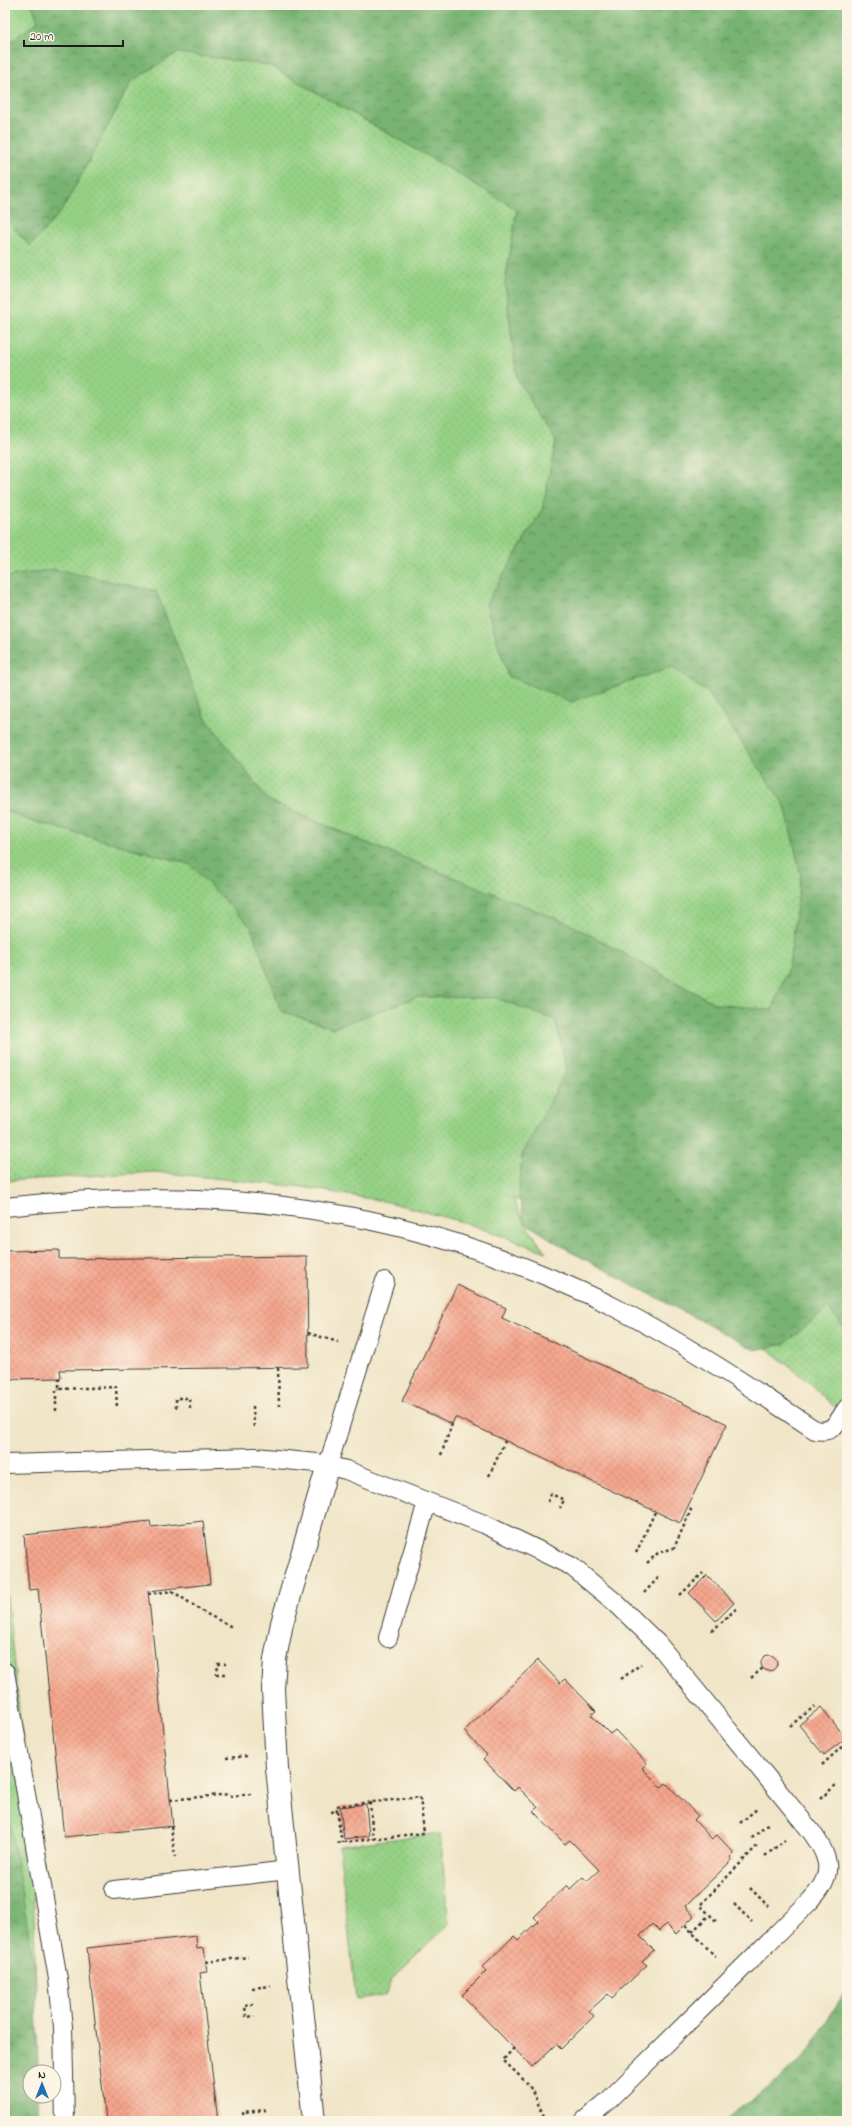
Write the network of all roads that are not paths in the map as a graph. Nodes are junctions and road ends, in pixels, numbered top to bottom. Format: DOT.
graph roads {
  1 [pos="5,1207"];
  2 [pos="385,1281"];
  3 [pos="847,1408"];
  4 [pos="5,1464"];
  5 [pos="328,1465"];
  6 [pos="427,1502"];
  7 [pos="388,1638"];
  8 [pos="5,1672"];
  9 [pos="288,1870"];
  10 [pos="114,1890"];
  11 [pos="65,2121"];
  12 [pos="314,2121"];
  13 [pos="584,2121"];
  1 -- 3 [label="lane"];
  2 -- 5 [label="lane"];
  4 -- 5 [label="lane"];
  5 -- 6 [label="lane"];
  5 -- 9 [label="street"];
  6 -- 7 [label="lane"];
  6 -- 13 [label="lane"];
  8 -- 11 [label="lane"];
  9 -- 10 [label="lane"];
  9 -- 12 [label="street"];
}
